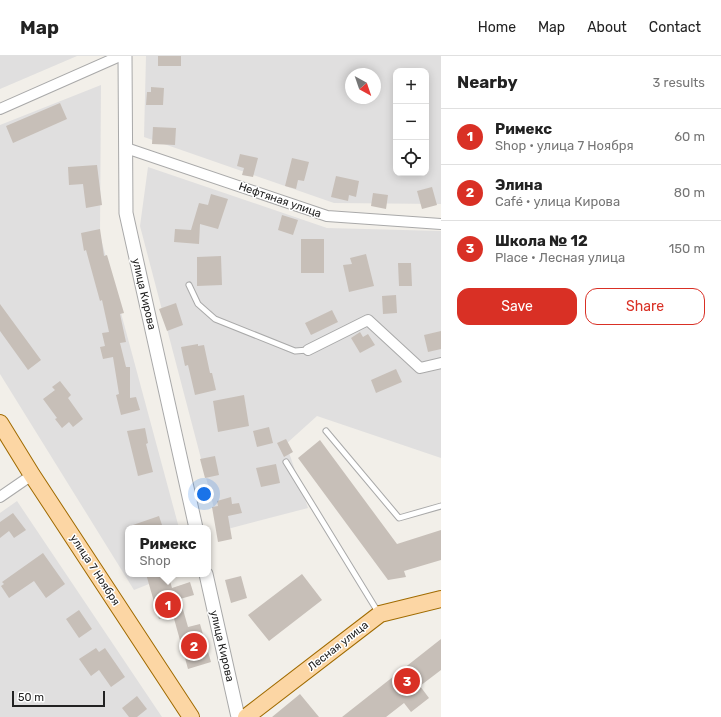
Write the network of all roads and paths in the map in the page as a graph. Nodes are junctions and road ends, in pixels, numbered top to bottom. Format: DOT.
graph roads {
  1 [pos="120,56"];
  2 [pos="125,56"];
  3 [pos="0,109"];
  4 [pos="126,148"];
  5 [pos="441,224"];
  6 [pos="189,285"];
  7 [pos="308,350"];
  8 [pos="441,363"];
  9 [pos="0,422"];
  10 [pos="326,431"];
  11 [pos="286,462"];
  12 [pos="32,475"];
  13 [pos="0,497"];
  14 [pos="441,506"];
  15 [pos="195,525"];
  16 [pos="207,577"];
  17 [pos="441,599"];
  18 [pos="380,614"];
  19 [pos="191,717"];
  20 [pos="238,717"];
  21 [pos="246,717"];
  1 -- 3 [label="street"];
  2 -- 4 [label="street, улица Кирова"];
  4 -- 5 [label="street, Нефтяная улица"];
  4 -- 15 [label="street, улица Кирова"];
  6 -- 7 [label="lane"];
  7 -- 8 [label="street"];
  9 -- 12 [label="main road, улица 7 Ноября"];
  10 -- 14 [label="lane"];
  11 -- 18 [label="lane"];
  12 -- 13 [label="street"];
  12 -- 19 [label="main road, улица 7 Ноября"];
  16 -- 20 [label="street, улица Кирова"];
  17 -- 18 [label="main road, Лесная улица"];
  18 -- 21 [label="main road, Лесная улица"];
}
